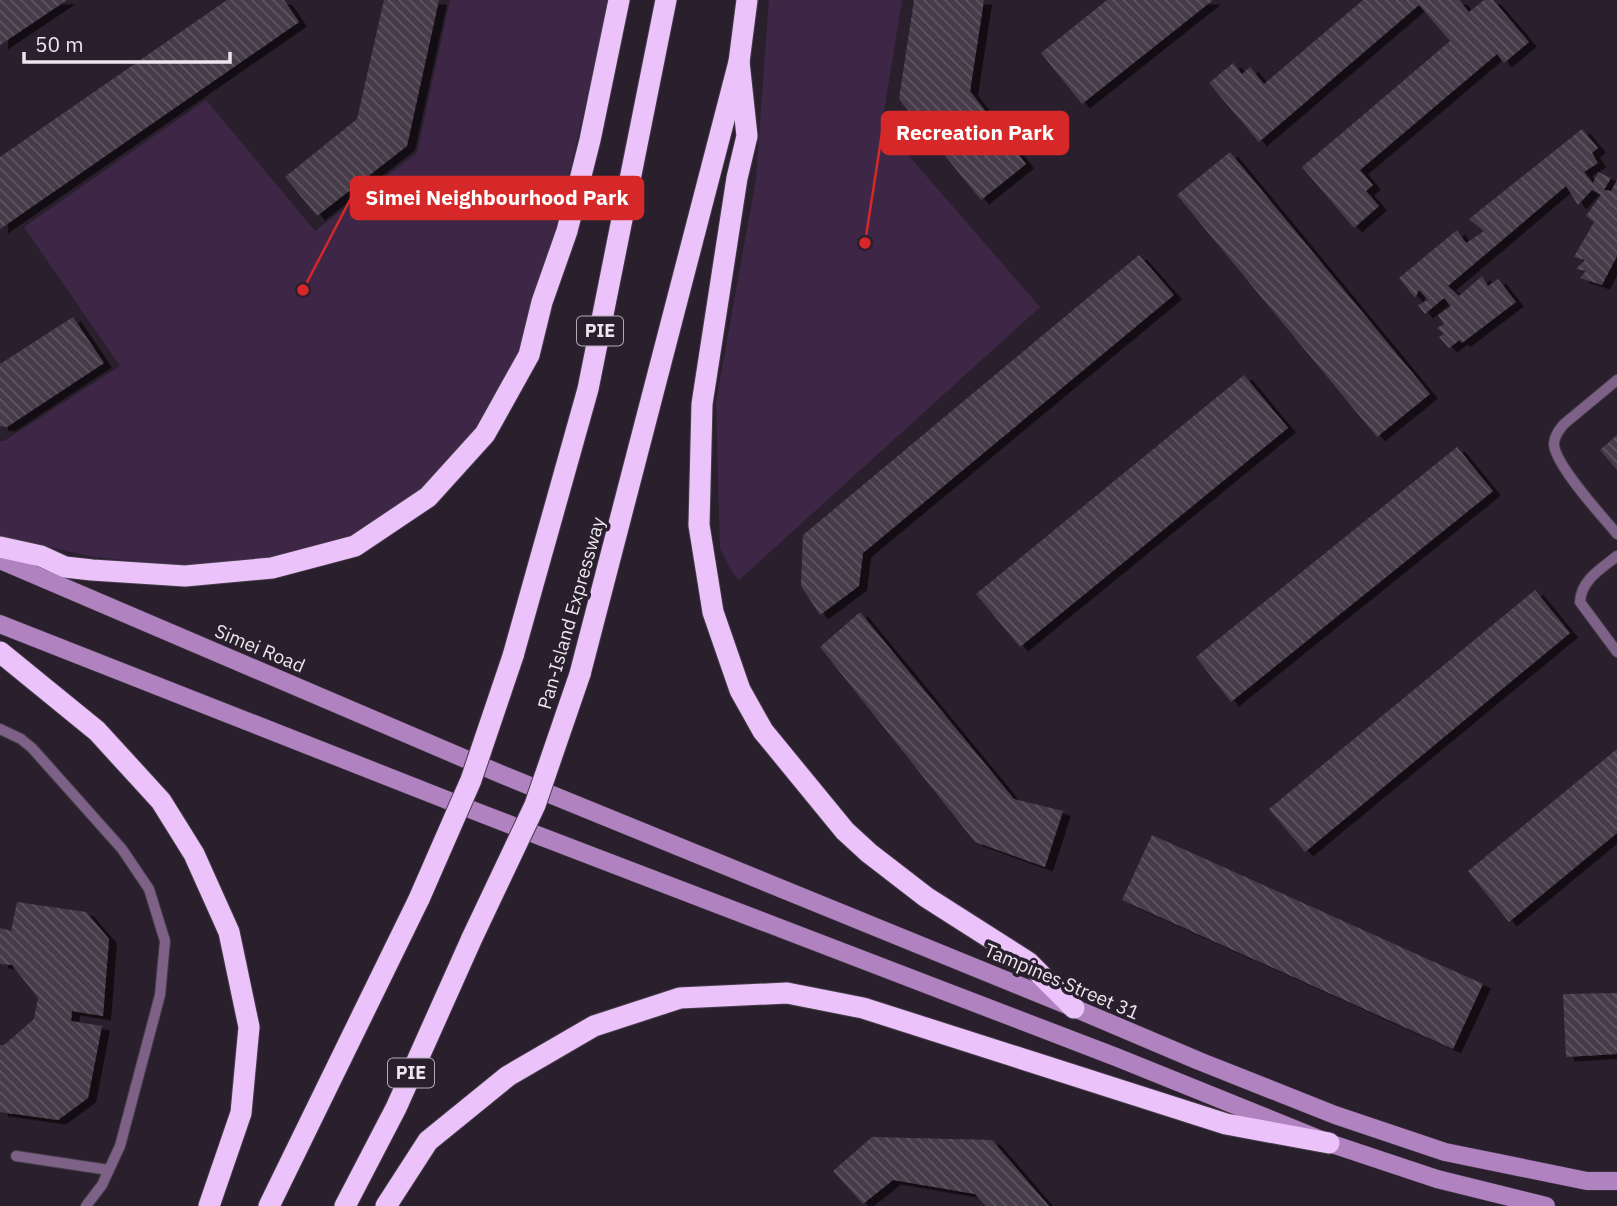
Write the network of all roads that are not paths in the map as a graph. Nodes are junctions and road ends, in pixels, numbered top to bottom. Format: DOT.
graph roads {
  1 [pos="619,0"];
  2 [pos="666,0"];
  3 [pos="747,0"];
  4 [pos="739,62"];
  5 [pos="1617,380"];
  6 [pos="1617,534"];
  7 [pos="0,547"];
  8 [pos="1617,556"];
  9 [pos="0,560"];
  10 [pos="0,624"];
  11 [pos="0,652"];
  12 [pos="1617,652"];
  13 [pos="0,729"];
  14 [pos="503,775"];
  15 [pos="1074,1008"];
  16 [pos="328,1082"];
  17 [pos="1329,1143"];
  18 [pos="16,1156"];
  19 [pos="109,1170"];
  20 [pos="1617,1181"];
  21 [pos="86,1206"];
  22 [pos="209,1206"];
  23 [pos="254,1206"];
  24 [pos="269,1206"];
  25 [pos="345,1206"];
  26 [pos="386,1206"];
  27 [pos="1546,1206"];
  1 -- 7 [label="highway"];
  2 -- 16 [label="highway, PIE, bridge"];
  3 -- 4 [label="highway, Pan-Island Expressway / PIE"];
  4 -- 15 [label="highway"];
  4 -- 25 [label="highway, Pan-Island Expressway / PIE, bridge"];
  5 -- 6 [label="lane"];
  8 -- 12 [label="lane"];
  9 -- 14 [label="main road, Simei Road"];
  10 -- 17 [label="main road"];
  11 -- 22 [label="highway"];
  13 -- 19 [label="lane"];
  14 -- 15 [label="main road, Tampines Street 31"];
  15 -- 20 [label="main road, Tampines Street 31"];
  16 -- 23 [label="highway"];
  16 -- 24 [label="highway, PIE"];
  17 -- 26 [label="highway"];
  17 -- 27 [label="main road"];
  18 -- 19 [label="lane"];
  19 -- 21 [label="lane"];
}
